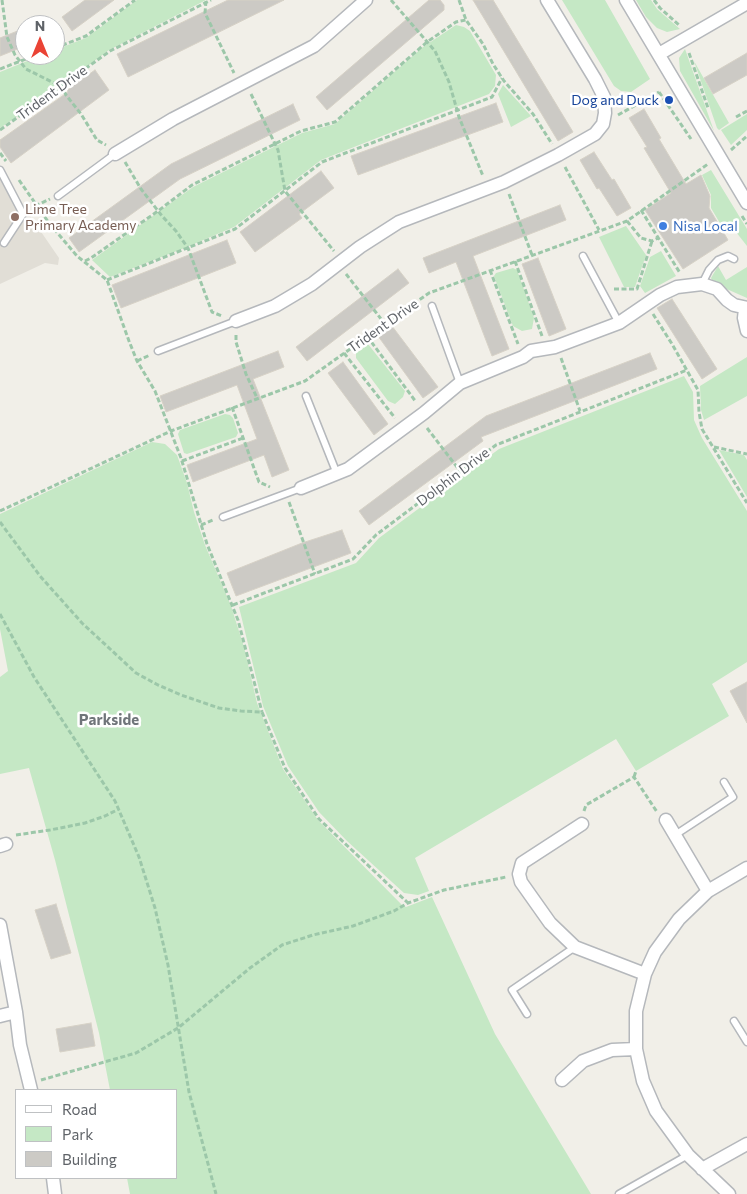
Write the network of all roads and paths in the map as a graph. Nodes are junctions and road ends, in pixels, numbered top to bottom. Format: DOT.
graph roads {
  1 [pos="2,0"];
  2 [pos="135,0"];
  3 [pos="211,0"];
  4 [pos="366,0"];
  5 [pos="391,0"];
  6 [pos="459,0"];
  7 [pos="547,0"];
  8 [pos="626,0"];
  9 [pos="654,0"];
  10 [pos="206,1"];
  11 [pos="747,3"];
  12 [pos="466,20"];
  13 [pos="687,39"];
  14 [pos="427,42"];
  15 [pos="65,44"];
  16 [pos="659,54"];
  17 [pos="15,55"];
  18 [pos="15,63"];
  19 [pos="23,65"];
  20 [pos="0,69"];
  21 [pos="502,78"];
  22 [pos="675,81"];
  23 [pos="242,83"];
  24 [pos="62,87"];
  25 [pos="659,92"];
  26 [pos="456,109"];
  27 [pos="747,111"];
  28 [pos="710,112"];
  29 [pos="736,118"];
  30 [pos="603,124"];
  31 [pos="0,130"];
  32 [pos="747,136"];
  33 [pos="694,144"];
  34 [pos="725,144"];
  35 [pos="275,145"];
  36 [pos="117,152"];
  37 [pos="0,153"];
  38 [pos="558,155"];
  39 [pos="703,158"];
  40 [pos="10,166"];
  41 [pos="0,170"];
  42 [pos="15,173"];
  43 [pos="504,182"];
  44 [pos="488,188"];
  45 [pos="285,191"];
  46 [pos="58,196"];
  47 [pos="747,203"];
  48 [pos="641,210"];
  49 [pos="158,211"];
  50 [pos="627,220"];
  51 [pos="599,230"];
  52 [pos="658,238"];
  53 [pos="652,241"];
  54 [pos="4,242"];
  55 [pos="188,248"];
  56 [pos="532,255"];
  57 [pos="583,256"];
  58 [pos="734,259"];
  59 [pos="85,261"];
  60 [pos="515,261"];
  61 [pos="340,263"];
  62 [pos="490,270"];
  63 [pos="107,280"];
  64 [pos="702,284"];
  65 [pos="688,285"];
  66 [pos="614,289"];
  67 [pos="646,304"];
  68 [pos="432,306"];
  69 [pos="746,308"];
  70 [pos="236,321"];
  71 [pos="620,323"];
  72 [pos="385,324"];
  73 [pos="747,331"];
  74 [pos="367,336"];
  75 [pos="552,347"];
  76 [pos="158,351"];
  77 [pos="344,353"];
  78 [pos="522,357"];
  79 [pos="686,370"];
  80 [pos="460,383"];
  81 [pos="306,396"];
  82 [pos="257,398"];
  83 [pos="232,407"];
  84 [pos="580,411"];
  85 [pos="421,414"];
  86 [pos="403,428"];
  87 [pos="170,431"];
  88 [pos="243,438"];
  89 [pos="713,447"];
  90 [pos="747,454"];
  91 [pos="182,462"];
  92 [pos="460,471"];
  93 [pos="336,474"];
  94 [pos="259,482"];
  95 [pos="301,488"];
  96 [pos="286,494"];
  97 [pos="747,502"];
  98 [pos="0,511"];
  99 [pos="224,517"];
  100 [pos="0,522"];
  101 [pos="316,574"];
  102 [pos="233,605"];
  103 [pos="0,614"];
  104 [pos="262,712"];
  105 [pos="636,771"];
  106 [pos="634,777"];
  107 [pos="724,782"];
  108 [pos="119,810"];
  109 [pos="666,820"];
  110 [pos="582,824"];
  111 [pos="675,835"];
  112 [pos="3,845"];
  113 [pos="747,868"];
  114 [pos="519,874"];
  115 [pos="708,890"];
  116 [pos="408,903"];
  117 [pos="0,925"];
  118 [pos="575,947"];
  119 [pos="645,974"];
  120 [pos="16,1012"];
  121 [pos="527,1014"];
  122 [pos="0,1016"];
  123 [pos="734,1021"];
  124 [pos="178,1028"];
  125 [pos="747,1042"];
  126 [pos="636,1049"];
  127 [pos="562,1080"];
  128 [pos="30,1087"];
  129 [pos="747,1144"];
  130 [pos="688,1154"];
  131 [pos="702,1169"];
  132 [pos="53,1179"];
  133 [pos="55,1194"];
  134 [pos="216,1194"];
  135 [pos="619,1194"];
  136 [pos="729,1194"];
  1 -- 17 [label="path"];
  2 -- 15 [label="path"];
  3 -- 10 [label="path, Trident Drive"];
  4 -- 23 [label="street"];
  5 -- 14 [label="path"];
  6 -- 12 [label="path"];
  7 -- 30 [label="street"];
  8 -- 16 [label="street"];
  9 -- 13 [label="path"];
  10 -- 23 [label="path"];
  10 -- 24 [label="path, Trident Drive"];
  11 -- 13 [label="street"];
  12 -- 14 [label="path"];
  12 -- 21 [label="path"];
  13 -- 16 [label="street"];
  13 -- 28 [label="path"];
  14 -- 26 [label="path"];
  14 -- 35 [label="path"];
  16 -- 22 [label="street"];
  18 -- 20 [label="path"];
  19 -- 24 [label="path"];
  21 -- 26 [label="path"];
  21 -- 38 [label="path"];
  22 -- 25 [label="path"];
  22 -- 47 [label="street"];
  23 -- 35 [label="path"];
  23 -- 36 [label="street"];
  24 -- 31 [label="path, Trident Drive"];
  24 -- 36 [label="path"];
  25 -- 30 [label="path"];
  25 -- 33 [label="path"];
  26 -- 44 [label="path"];
  26 -- 45 [label="path"];
  27 -- 29 [label="path"];
  30 -- 38 [label="street"];
  32 -- 34 [label="path"];
  35 -- 45 [label="path"];
  35 -- 49 [label="path"];
  36 -- 46 [label="lane"];
  36 -- 49 [label="path"];
  37 -- 40 [label="path"];
  38 -- 43 [label="street"];
  38 -- 51 [label="path"];
  39 -- 48 [label="path, Trident Drive"];
  41 -- 54 [label="lane"];
  42 -- 59 [label="path"];
  43 -- 44 [label="street"];
  43 -- 56 [label="path"];
  44 -- 61 [label="street"];
  45 -- 55 [label="path"];
  45 -- 61 [label="path"];
  48 -- 50 [label="path, Trident Drive"];
  48 -- 52 [label="path"];
  49 -- 55 [label="path"];
  49 -- 59 [label="path"];
  50 -- 51 [label="path, Trident Drive"];
  50 -- 53 [label="path"];
  51 -- 56 [label="path, Trident Drive"];
  52 -- 53 [label="path"];
  52 -- 65 [label="path"];
  53 -- 66 [label="path"];
  55 -- 63 [label="path"];
  55 -- 70 [label="path"];
  56 -- 60 [label="path, Trident Drive"];
  57 -- 71 [label="lane"];
  58 -- 64 [label="lane"];
  59 -- 63 [label="path"];
  60 -- 62 [label="path, Trident Drive"];
  60 -- 75 [label="path"];
  61 -- 70 [label="street"];
  61 -- 72 [label="path"];
  62 -- 72 [label="path, Trident Drive"];
  62 -- 78 [label="path"];
  63 -- 87 [label="path"];
  64 -- 65 [label="street"];
  64 -- 69 [label="street"];
  65 -- 67 [label="street"];
  67 -- 71 [label="street"];
  67 -- 79 [label="path"];
  68 -- 80 [label="lane"];
  69 -- 73 [label="street"];
  70 -- 76 [label="lane"];
  70 -- 82 [label="path"];
  71 -- 75 [label="street"];
  72 -- 74 [label="path, Trident Drive"];
  74 -- 77 [label="path, Trident Drive"];
  74 -- 85 [label="path"];
  75 -- 78 [label="street"];
  75 -- 84 [label="path"];
  77 -- 82 [label="path, Trident Drive"];
  77 -- 86 [label="path"];
  78 -- 80 [label="street"];
  79 -- 84 [label="path, Dolphin Drive"];
  79 -- 89 [label="path"];
  80 -- 85 [label="street"];
  81 -- 93 [label="lane"];
  82 -- 83 [label="path, Trident Drive"];
  83 -- 87 [label="path, Trident Drive"];
  83 -- 88 [label="path"];
  84 -- 92 [label="path, Dolphin Drive"];
  85 -- 86 [label="street"];
  85 -- 92 [label="path"];
  86 -- 93 [label="street"];
  87 -- 91 [label="path"];
  87 -- 98 [label="path, Trident Drive"];
  88 -- 91 [label="path"];
  88 -- 94 [label="path"];
  89 -- 90 [label="path"];
  89 -- 97 [label="path"];
  91 -- 102 [label="path"];
  92 -- 101 [label="path, Dolphin Drive"];
  93 -- 95 [label="street"];
  95 -- 96 [label="lane"];
  96 -- 99 [label="lane"];
  96 -- 101 [label="path"];
  100 -- 104 [label="path"];
  101 -- 102 [label="path, Dolphin Drive"];
  102 -- 104 [label="path"];
  103 -- 108 [label="path"];
  104 -- 116 [label="path"];
  105 -- 106 [label="path"];
  106 -- 109 [label="path"];
  106 -- 110 [label="path"];
  107 -- 111 [label="lane"];
  108 -- 112 [label="path"];
  108 -- 124 [label="path"];
  109 -- 111 [label="street"];
  110 -- 114 [label="street"];
  111 -- 115 [label="street"];
  113 -- 115 [label="street"];
  114 -- 116 [label="path"];
  114 -- 118 [label="street"];
  115 -- 119 [label="street"];
  116 -- 124 [label="path"];
  117 -- 120 [label="street"];
  118 -- 119 [label="street"];
  118 -- 121 [label="lane"];
  119 -- 126 [label="street"];
  120 -- 122 [label="street"];
  120 -- 128 [label="street"];
  123 -- 125 [label="lane"];
  124 -- 128 [label="path"];
  124 -- 134 [label="path"];
  126 -- 127 [label="street"];
  126 -- 130 [label="street"];
  129 -- 131 [label="street"];
  130 -- 131 [label="street"];
  130 -- 135 [label="lane"];
  131 -- 136 [label="street"];
  132 -- 133 [label="street"];
}
